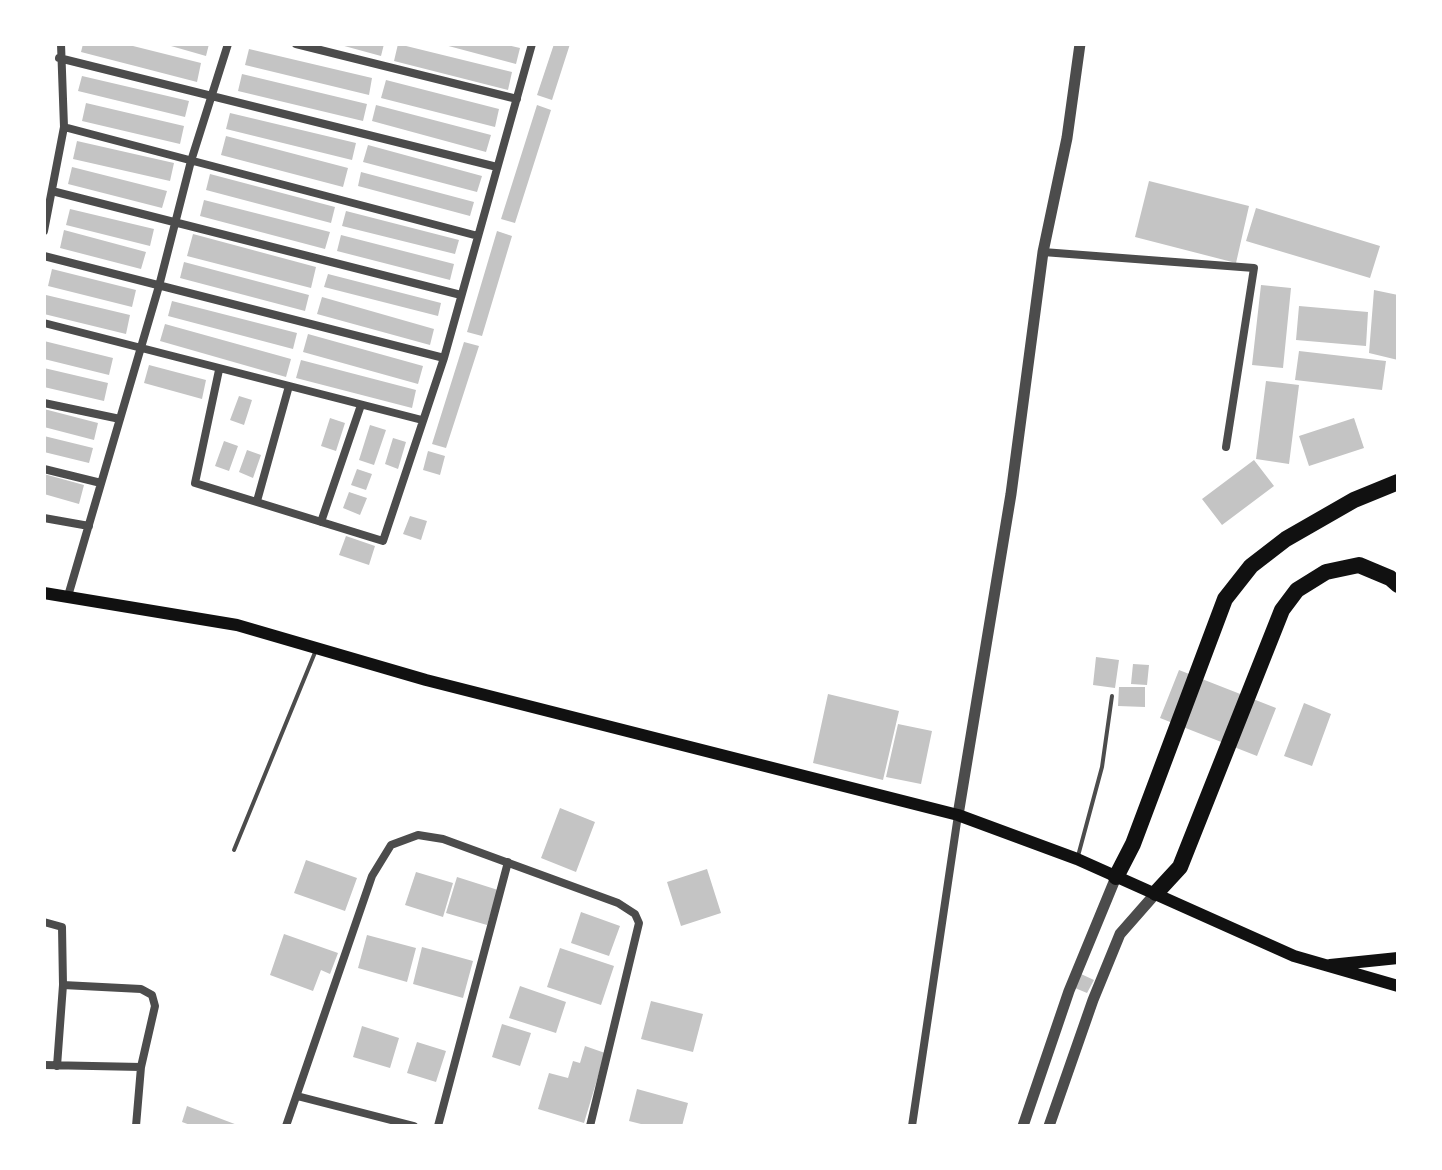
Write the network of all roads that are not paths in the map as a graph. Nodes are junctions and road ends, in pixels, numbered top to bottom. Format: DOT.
graph roads {
  1 [pos="61,44"];
  2 [pos="228,44"];
  3 [pos="296,44"];
  4 [pos="532,44"];
  5 [pos="1080,44"];
  6 [pos="59,58"];
  7 [pos="213,96"];
  8 [pos="517,99"];
  9 [pos="64,127"];
  10 [pos="191,161"];
  11 [pos="497,167"];
  12 [pos="52,191"];
  13 [pos="176,222"];
  14 [pos="44,231"];
  15 [pos="478,236"];
  16 [pos="1043,252"];
  17 [pos="44,256"];
  18 [pos="159,286"];
  19 [pos="461,295"];
  20 [pos="44,323"];
  21 [pos="141,348"];
  22 [pos="444,358"];
  23 [pos="219,370"];
  24 [pos="289,386"];
  25 [pos="44,403"];
  26 [pos="361,405"];
  27 [pos="120,419"];
  28 [pos="422,420"];
  29 [pos="1226,447"];
  30 [pos="44,469"];
  31 [pos="1398,482"];
  32 [pos="101,483"];
  33 [pos="257,501"];
  34 [pos="44,518"];
  35 [pos="321,522"];
  36 [pos="89,526"];
  37 [pos="1398,585"];
  38 [pos="44,593"];
  39 [pos="68,596"];
  40 [pos="317,648"];
  41 [pos="1112,696"];
  42 [pos="958,815"];
  43 [pos="234,850"];
  44 [pos="1077,859"];
  45 [pos="508,862"];
  46 [pos="1116,877"];
  47 [pos="1156,893"];
  48 [pos="44,922"];
  49 [pos="1393,958"];
  50 [pos="1323,966"];
  51 [pos="63,985"];
  52 [pos="1393,986"];
  53 [pos="44,1065"];
  54 [pos="57,1066"];
  55 [pos="141,1067"];
  56 [pos="297,1096"];
  57 [pos="136,1126"];
  58 [pos="286,1126"];
  59 [pos="414,1126"];
  60 [pos="438,1126"];
  61 [pos="590,1126"];
  62 [pos="912,1126"];
  63 [pos="1023,1126"];
  64 [pos="1049,1126"];
  1 -- 6 [label="street"];
  2 -- 7 [label="street"];
  3 -- 8 [label="street"];
  4 -- 8 [label="street"];
  5 -- 16 [label="street"];
  6 -- 7 [label="street"];
  6 -- 9 [label="street"];
  7 -- 10 [label="street"];
  7 -- 11 [label="street"];
  8 -- 11 [label="street"];
  9 -- 10 [label="street"];
  9 -- 12 [label="street"];
  10 -- 13 [label="street"];
  10 -- 15 [label="street"];
  11 -- 15 [label="street"];
  12 -- 13 [label="street"];
  12 -- 14 [label="street"];
  13 -- 18 [label="street"];
  13 -- 19 [label="street"];
  15 -- 19 [label="street"];
  16 -- 29 [label="street"];
  16 -- 42 [label="street"];
  17 -- 18 [label="street"];
  18 -- 21 [label="street"];
  18 -- 22 [label="street"];
  19 -- 22 [label="street"];
  20 -- 21 [label="street"];
  21 -- 23 [label="street"];
  21 -- 27 [label="street"];
  22 -- 28 [label="street"];
  23 -- 24 [label="street"];
  23 -- 33 [label="street"];
  24 -- 26 [label="street"];
  24 -- 33 [label="street"];
  25 -- 27 [label="street"];
  26 -- 28 [label="street"];
  26 -- 35 [label="street"];
  27 -- 32 [label="street"];
  28 -- 35 [label="street"];
  30 -- 32 [label="street"];
  31 -- 46 [label="highway"];
  32 -- 36 [label="street"];
  33 -- 35 [label="street"];
  34 -- 36 [label="street"];
  36 -- 39 [label="street"];
  37 -- 47 [label="highway"];
  38 -- 39 [label="main road"];
  39 -- 40 [label="main road"];
  40 -- 42 [label="main road"];
  40 -- 43 [label="lane"];
  41 -- 44 [label="lane"];
  42 -- 44 [label="main road"];
  42 -- 62 [label="street"];
  44 -- 46 [label="main road"];
  45 -- 56 [label="street"];
  45 -- 60 [label="street"];
  45 -- 61 [label="street"];
  46 -- 47 [label="main road"];
  46 -- 63 [label="street"];
  47 -- 50 [label="main road"];
  47 -- 64 [label="street"];
  48 -- 51 [label="street"];
  49 -- 50 [label="main road"];
  50 -- 52 [label="main road"];
  51 -- 54 [label="street"];
  51 -- 55 [label="street"];
  53 -- 54 [label="street"];
  54 -- 55 [label="street"];
  55 -- 57 [label="street"];
  56 -- 58 [label="street"];
  56 -- 59 [label="street"];
}
